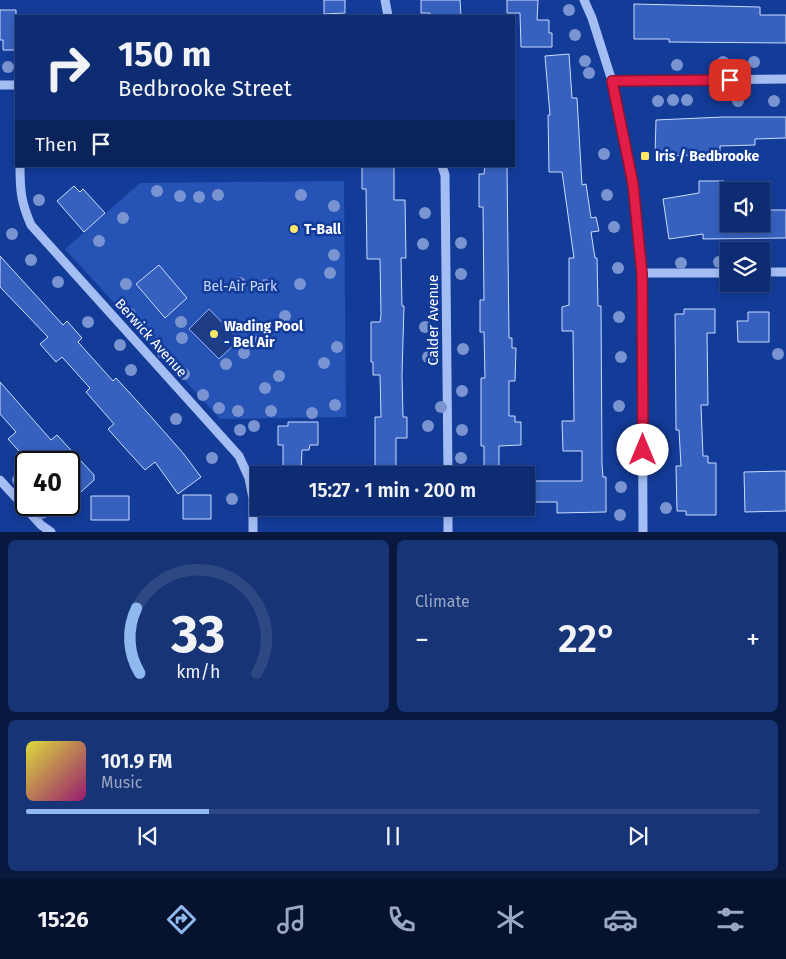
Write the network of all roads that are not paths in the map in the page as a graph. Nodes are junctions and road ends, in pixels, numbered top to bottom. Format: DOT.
graph roads {
  1 [pos="385,0"];
  2 [pos="584,0"];
  3 [pos="388,15"];
  4 [pos="786,79"];
  5 [pos="612,81"];
  6 [pos="0,85"];
  7 [pos="15,85"];
  8 [pos="20,167"];
  9 [pos="442,167"];
  10 [pos="770,272"];
  11 [pos="786,272"];
  12 [pos="720,273"];
  13 [pos="642,274"];
  14 [pos="448,466"];
  15 [pos="0,480"];
  16 [pos="448,516"];
  17 [pos="51,532"];
  18 [pos="253,532"];
  19 [pos="448,532"];
  20 [pos="643,532"];
  1 -- 3 [label="street"];
  2 -- 5 [label="street"];
  4 -- 5 [label="street"];
  5 -- 13 [label="street"];
  6 -- 7 [label="street"];
  8 -- 18 [label="street, Berwick Avenue"];
  9 -- 14 [label="street, Calder Avenue"];
  10 -- 11 [label="street"];
  12 -- 13 [label="street"];
  13 -- 20 [label="street"];
  15 -- 17 [label="street"];
  16 -- 19 [label="street"];
}
